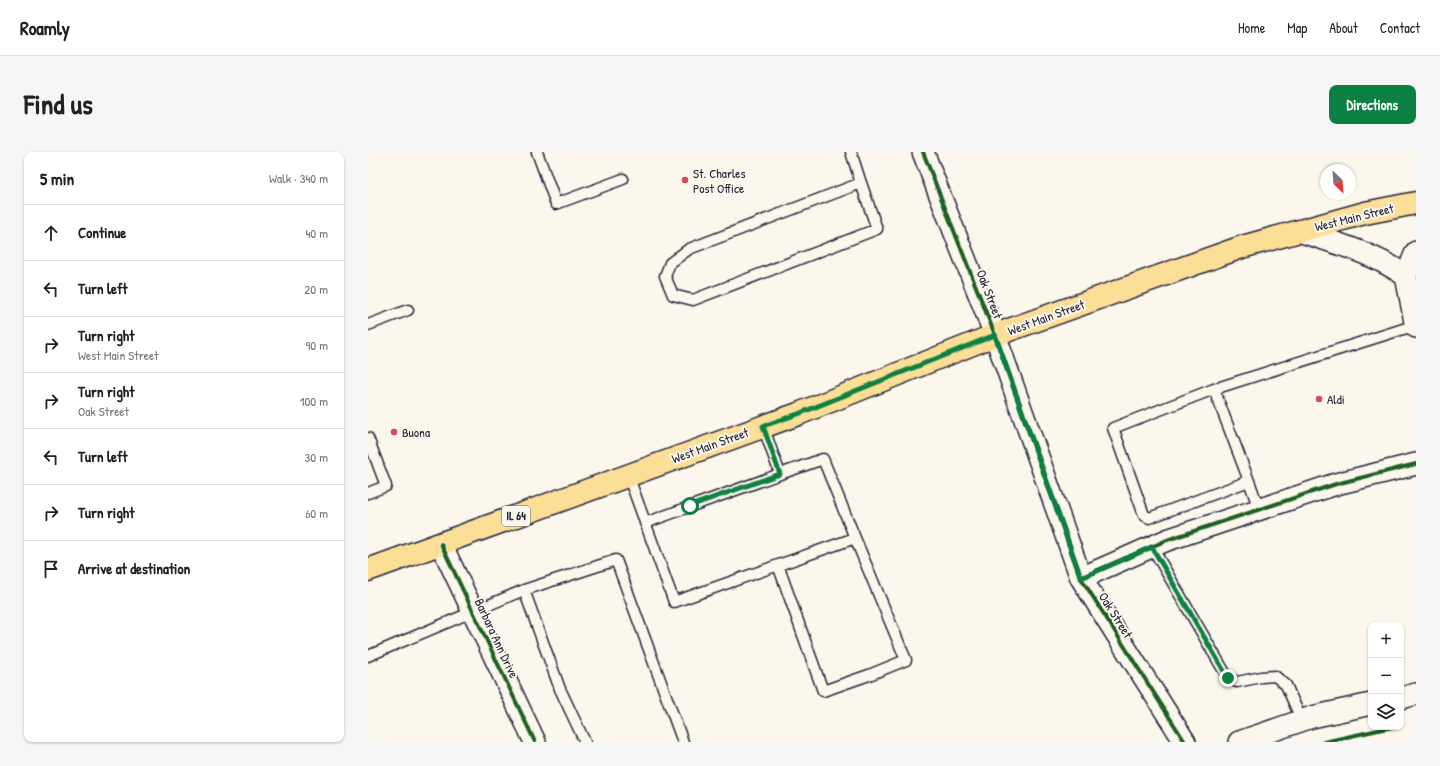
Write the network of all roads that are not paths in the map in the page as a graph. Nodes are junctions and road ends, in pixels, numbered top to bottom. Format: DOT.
graph roads {
  1 [pos="537,152"];
  2 [pos="850,152"];
  3 [pos="924,152"];
  4 [pos="623,179"];
  5 [pos="861,183"];
  6 [pos="1416,203"];
  7 [pos="1298,231"];
  8 [pos="1416,252"];
  9 [pos="1406,276"];
  10 [pos="408,310"];
  11 [pos="368,325"];
  12 [pos="1416,325"];
  13 [pos="995,335"];
  14 [pos="1214,389"];
  15 [pos="763,426"];
  16 [pos="368,438"];
  17 [pos="1416,464"];
  18 [pos="780,474"];
  19 [pos="628,475"];
  20 [pos="1249,481"];
  21 [pos="368,492"];
  22 [pos="1260,509"];
  23 [pos="645,523"];
  24 [pos="855,538"];
  25 [pos="441,544"];
  26 [pos="1152,547"];
  27 [pos="778,565"];
  28 [pos="368,570"];
  29 [pos="1081,578"];
  30 [pos="524,590"];
  31 [pos="473,611"];
  32 [pos="368,656"];
  33 [pos="1416,694"];
  34 [pos="1404,697"];
  35 [pos="1368,705"];
  36 [pos="1302,721"];
  37 [pos="536,742"];
  38 [pos="585,742"];
  39 [pos="683,742"];
  40 [pos="1185,742"];
  41 [pos="1240,742"];
  1 -- 4 [label="lane"];
  2 -- 5 [label="lane"];
  3 -- 13 [label="street, Oak Street"];
  5 -- 5 [label="lane"];
  6 -- 7 [label="main road, West Main Street / IL 64"];
  7 -- 9 [label="street"];
  7 -- 13 [label="main road, West Main Street / IL 64"];
  8 -- 9 [label="street"];
  9 -- 12 [label="street"];
  10 -- 11 [label="lane"];
  12 -- 14 [label="lane"];
  13 -- 15 [label="main road, West Main Street / IL 64"];
  13 -- 29 [label="street, Oak Street"];
  14 -- 20 [label="lane"];
  14 -- 20 [label="lane"];
  15 -- 18 [label="lane"];
  15 -- 19 [label="main road, West Main Street / IL 64"];
  16 -- 21 [label="lane"];
  17 -- 22 [label="street"];
  18 -- 23 [label="lane"];
  18 -- 24 [label="lane"];
  19 -- 23 [label="lane"];
  19 -- 25 [label="main road, West Main Street / IL 64"];
  20 -- 22 [label="lane"];
  22 -- 26 [label="street"];
  23 -- 27 [label="lane"];
  24 -- 27 [label="lane"];
  24 -- 27 [label="lane"];
  25 -- 28 [label="main road, West Main Street / IL 64"];
  25 -- 31 [label="street, Barbara Ann Drive"];
  26 -- 29 [label="street"];
  26 -- 36 [label="lane"];
  29 -- 40 [label="street, Oak Street"];
  30 -- 31 [label="lane"];
  30 -- 38 [label="lane"];
  30 -- 39 [label="lane"];
  31 -- 32 [label="lane"];
  31 -- 37 [label="street, Barbara Ann Drive"];
  33 -- 34 [label="street"];
  35 -- 36 [label="street"];
  36 -- 41 [label="street"];
}
